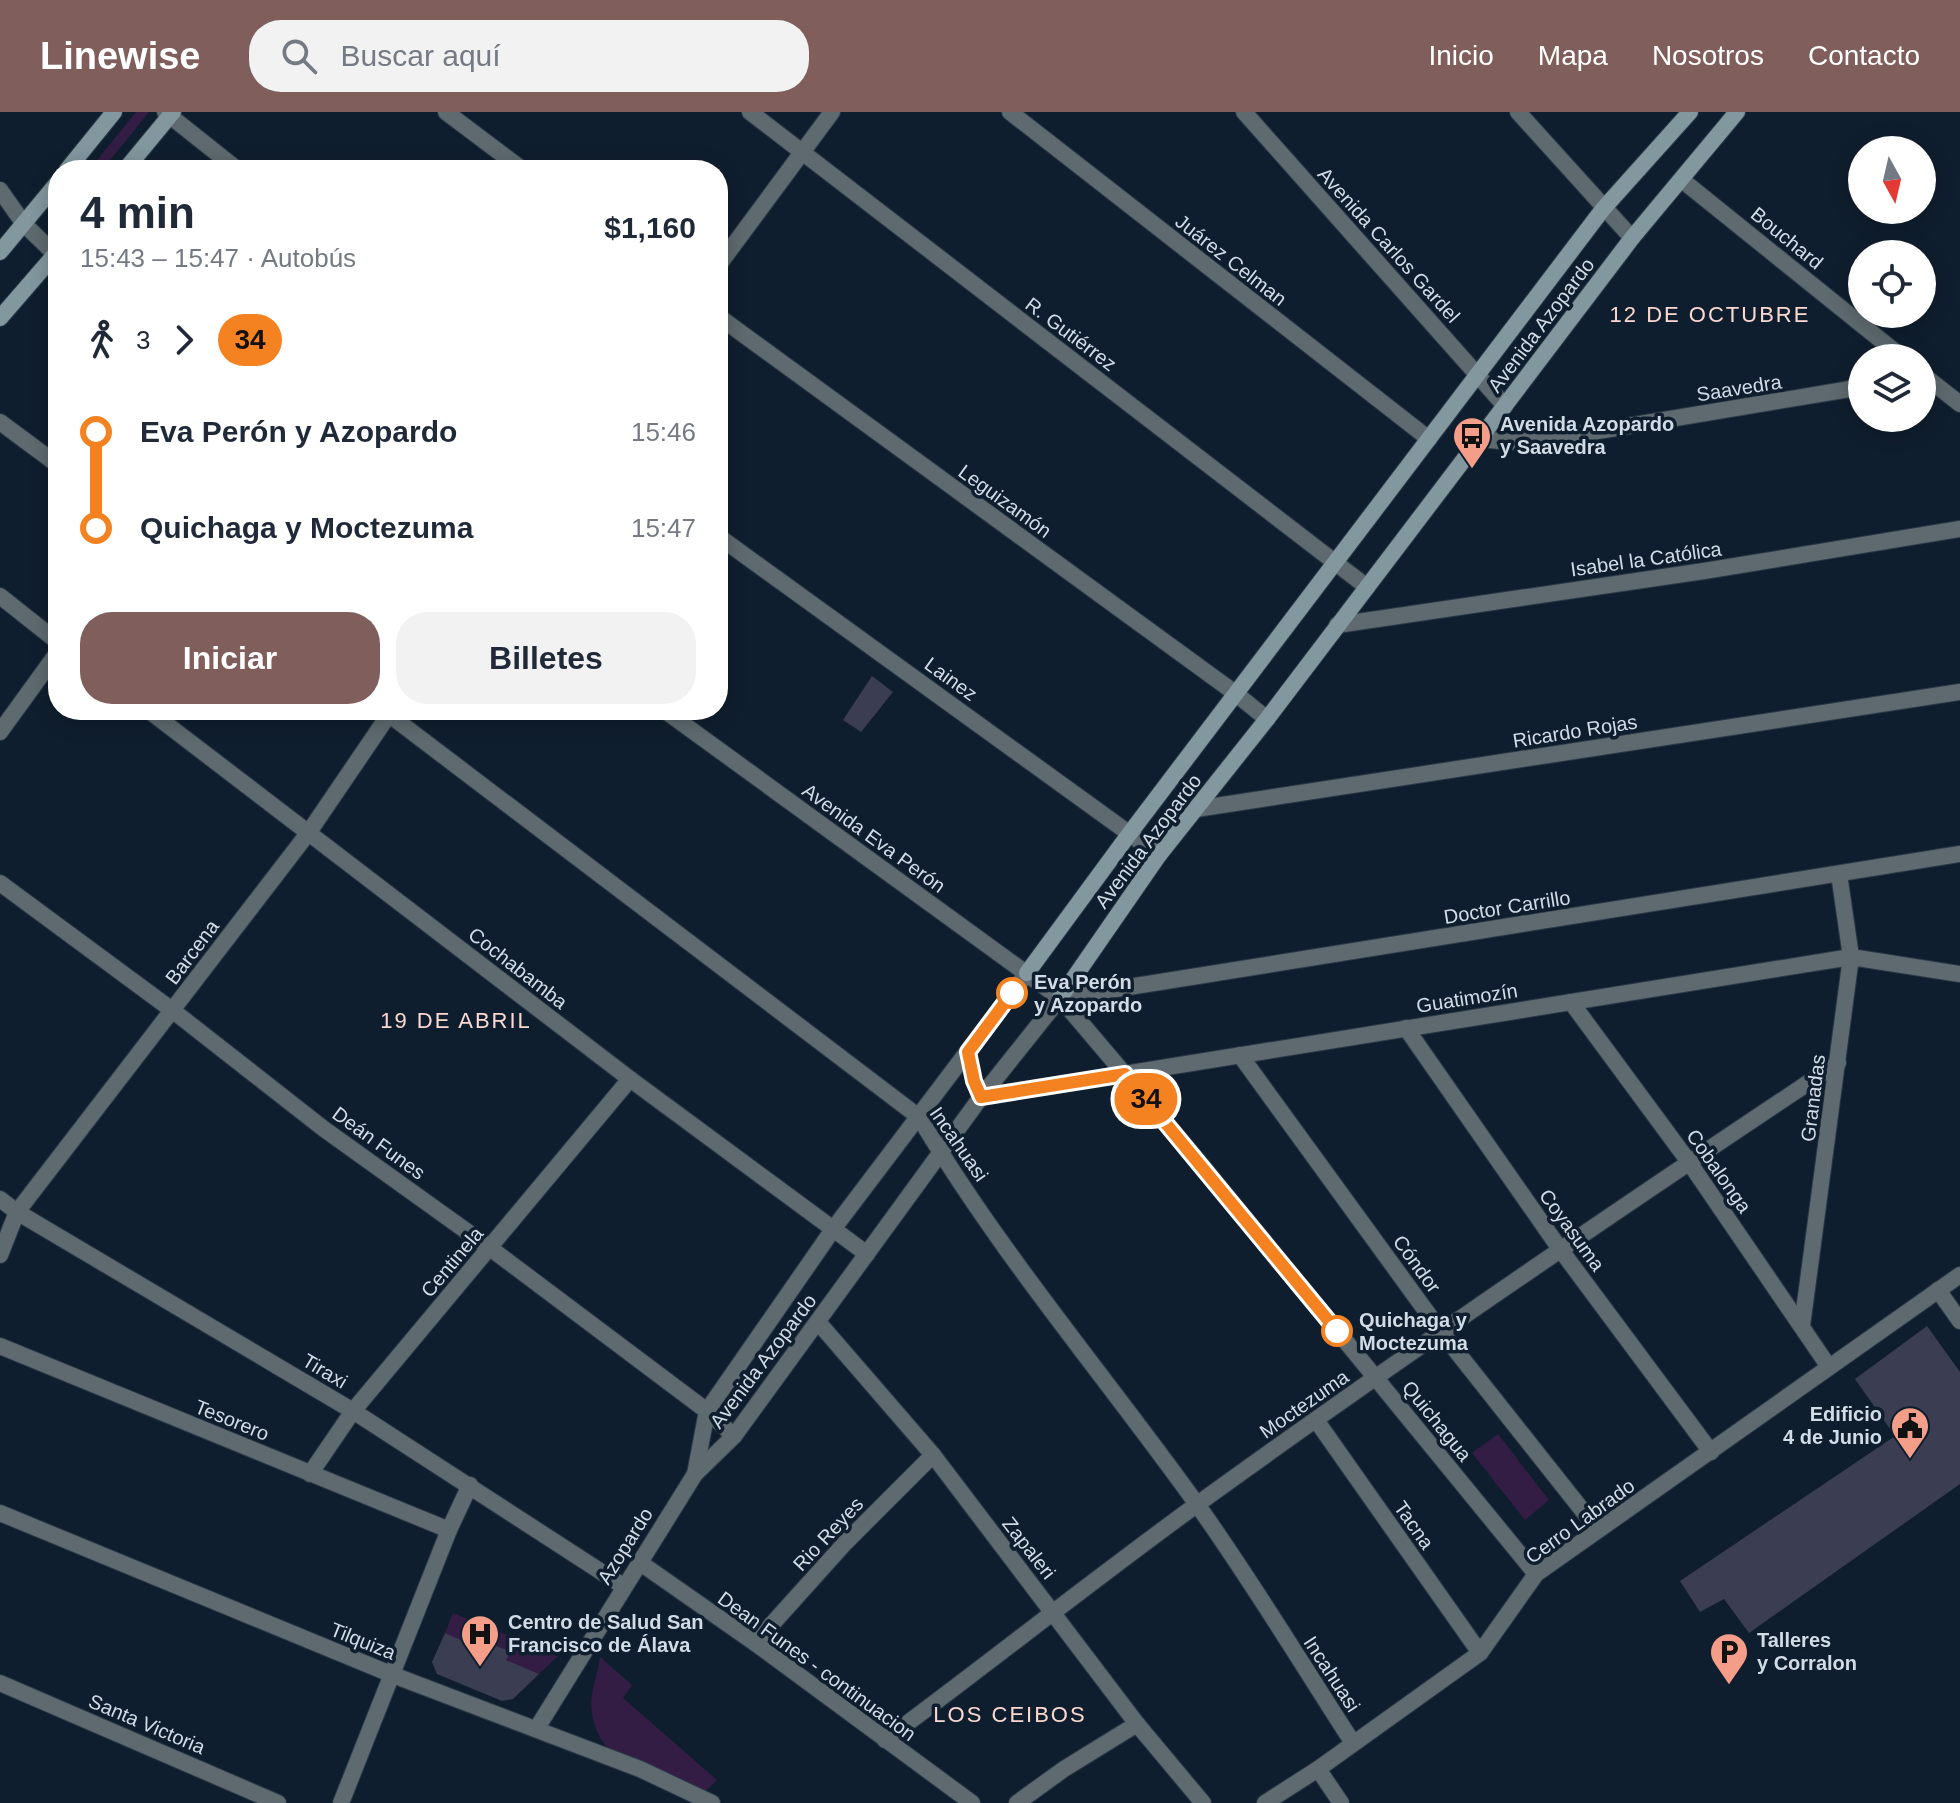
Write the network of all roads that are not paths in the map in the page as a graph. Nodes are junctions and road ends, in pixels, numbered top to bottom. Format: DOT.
graph roads {
  1 [pos="114,112"];
  2 [pos="446,112"];
  3 [pos="750,112"];
  4 [pos="832,112"];
  5 [pos="1010,112"];
  6 [pos="1244,112"];
  7 [pos="1518,112"];
  8 [pos="1690,112"];
  9 [pos="1737,112"];
  10 [pos="169,114"];
  11 [pos="801,152"];
  12 [pos="75,160"];
  13 [pos="133,160"];
  14 [pos="226,160"];
  15 [pos="510,160"];
  16 [pos="1682,180"];
  17 [pos="0,190"];
  18 [pos="48,194"];
  19 [pos="1603,209"];
  20 [pos="24,224"];
  21 [pos="1632,238"];
  22 [pos="48,247"];
  23 [pos="0,252"];
  24 [pos="728,252"];
  25 [pos="48,265"];
  26 [pos="0,318"];
  27 [pos="728,323"];
  28 [pos="1886,344"];
  29 [pos="1478,376"];
  30 [pos="1936,386"];
  31 [pos="1848,389"];
  32 [pos="1960,404"];
  33 [pos="1505,406"];
  34 [pos="0,422"];
  35 [pos="1429,439"];
  36 [pos="1480,439"];
  37 [pos="48,458"];
  38 [pos="1960,529"];
  39 [pos="728,543"];
  40 [pos="1335,562"];
  41 [pos="1367,587"];
  42 [pos="0,596"];
  43 [pos="1337,625"];
  44 [pos="48,634"];
  45 [pos="48,666"];
  46 [pos="1960,692"];
  47 [pos="1235,693"];
  48 [pos="1267,719"];
  49 [pos="161,720"];
  50 [pos="382,720"];
  51 [pos="400,720"];
  52 [pos="678,720"];
  53 [pos="0,732"];
  54 [pos="1196,809"];
  55 [pos="309,832"];
  56 [pos="1130,833"];
  57 [pos="1960,854"];
  58 [pos="1159,855"];
  59 [pos="1839,874"];
  60 [pos="0,883"];
  61 [pos="1851,957"];
  62 [pos="1027,973"];
  63 [pos="1960,974"];
  64 [pos="1060,998"];
  65 [pos="1571,1002"];
  66 [pos="172,1010"];
  67 [pos="1406,1028"];
  68 [pos="968,1052"];
  69 [pos="1240,1055"];
  70 [pos="1838,1063"];
  71 [pos="1125,1074"];
  72 [pos="630,1079"];
  73 [pos="981,1097"];
  74 [pos="919,1117"];
  75 [pos="941,1154"];
  76 [pos="1689,1162"];
  77 [pos="0,1199"];
  78 [pos="17,1212"];
  79 [pos="834,1228"];
  80 [pos="490,1248"];
  81 [pos="1560,1249"];
  82 [pos="867,1254"];
  83 [pos="0,1255"];
  84 [pos="1960,1275"];
  85 [pos="1938,1290"];
  86 [pos="1960,1321"];
  87 [pos="818,1322"];
  88 [pos="1802,1326"];
  89 [pos="1442,1333"];
  90 [pos="0,1346"];
  91 [pos="1829,1367"];
  92 [pos="1376,1378"];
  93 [pos="353,1411"];
  94 [pos="707,1411"];
  95 [pos="1316,1420"];
  96 [pos="734,1436"];
  97 [pos="1711,1452"];
  98 [pos="933,1455"];
  99 [pos="310,1474"];
  100 [pos="695,1474"];
  101 [pos="470,1485"];
  102 [pos="1197,1505"];
  103 [pos="0,1513"];
  104 [pos="449,1530"];
  105 [pos="1598,1530"];
  106 [pos="639,1562"];
  107 [pos="1536,1574"];
  108 [pos="623,1586"];
  109 [pos="1054,1613"];
  110 [pos="755,1643"];
  111 [pos="1480,1653"];
  112 [pos="393,1675"];
  113 [pos="0,1683"];
  114 [pos="1137,1724"];
  115 [pos="537,1728"];
  116 [pos="885,1740"];
  117 [pos="1353,1743"];
  118 [pos="1318,1769"];
  119 [pos="278,1803"];
  120 [pos="341,1803"];
  121 [pos="712,1803"];
  122 [pos="972,1803"];
  123 [pos="1017,1803"];
  124 [pos="1203,1803"];
  125 [pos="1265,1803"];
  126 [pos="1341,1803"];
  1 -- 12 [label="street"];
  2 -- 15 [label="street"];
  3 -- 11 [label="street, R. Gutiérrez"];
  4 -- 11 [label="street"];
  5 -- 35 [label="street, Juárez Celman"];
  6 -- 29 [label="street, Avenida Carlos Gardel"];
  7 -- 19 [label="street"];
  8 -- 19 [label="street, Avenida Azopardo"];
  9 -- 16 [label="street, Avenida Azopardo"];
  10 -- 13 [label="street"];
  10 -- 14 [label="street"];
  11 -- 24 [label="street"];
  11 -- 40 [label="street, R. Gutiérrez"];
  16 -- 21 [label="street, Avenida Azopardo"];
  16 -- 28 [label="street, Bouchard"];
  17 -- 20 [label="street"];
  18 -- 20 [label="street"];
  19 -- 21 [label="street"];
  19 -- 29 [label="street, Avenida Azopardo"];
  20 -- 22 [label="street"];
  20 -- 23 [label="street"];
  21 -- 33 [label="street, Avenida Azopardo"];
  25 -- 26 [label="street"];
  27 -- 47 [label="street, Leguizamón"];
  29 -- 33 [label="street, Avenida Carlos Gardel"];
  29 -- 35 [label="street, Avenida Azopardo"];
  30 -- 32 [label="street"];
  31 -- 36 [label="street, Saavedra"];
  33 -- 36 [label="street, Avenida Azopardo"];
  34 -- 37 [label="street"];
  35 -- 40 [label="street, Avenida Azopardo"];
  36 -- 41 [label="street, Avenida Azopardo"];
  38 -- 43 [label="street, Isabel la Católica"];
  39 -- 56 [label="street, Lainez"];
  40 -- 41 [label="street, R. Gutiérrez"];
  40 -- 47 [label="street, Avenida Azopardo"];
  41 -- 43 [label="street, Avenida Azopardo"];
  42 -- 44 [label="street"];
  43 -- 48 [label="street, Avenida Azopardo"];
  45 -- 53 [label="street"];
  46 -- 54 [label="street, Ricardo Rojas"];
  47 -- 48 [label="street, Leguizamón"];
  47 -- 56 [label="street, Avenida Azopardo"];
  48 -- 54 [label="street, Avenida Azopardo"];
  49 -- 55 [label="street, Cochabamba"];
  50 -- 55 [label="street, Barcena"];
  51 -- 74 [label="street, Incahuasi"];
  52 -- 62 [label="street, Avenida Eva Perón"];
  54 -- 58 [label="street, Avenida Azopardo"];
  55 -- 66 [label="street, Barcena"];
  55 -- 72 [label="street, Cochabamba"];
  56 -- 58 [label="street, Lainez"];
  56 -- 62 [label="street, Avenida Azopardo"];
  57 -- 59 [label="street, Doctor Carrillo"];
  58 -- 64 [label="street, Avenida Azopardo"];
  59 -- 61 [label="street, Granadas"];
  59 -- 64 [label="street, Doctor Carrillo"];
  60 -- 66 [label="street, Deán Funes"];
  61 -- 63 [label="street, Guatimozín"];
  61 -- 65 [label="street, Guatimozín"];
  61 -- 70 [label="street, Granadas"];
  62 -- 64 [label="street, Avenida Eva Perón"];
  62 -- 68 [label="street, Avenida Azopardo"];
  64 -- 71 [label="street, Quichagua"];
  64 -- 73 [label="street, Avenida Azopardo"];
  65 -- 67 [label="street, Guatimozín"];
  65 -- 76 [label="street, Cobalonga"];
  66 -- 78 [label="street, Barcena"];
  66 -- 80 [label="street, Deán Funes"];
  67 -- 69 [label="street, Guatimozín"];
  67 -- 81 [label="street, Coyasuma"];
  68 -- 73 [label="street"];
  68 -- 74 [label="street, Avenida Azopardo"];
  69 -- 71 [label="street, Guatimozín"];
  69 -- 89 [label="street, Cóndor"];
  70 -- 76 [label="street, Moctezuma"];
  70 -- 88 [label="street, Granadas"];
  71 -- 73 [label="street, Guatimozín"];
  71 -- 92 [label="street, Quichagua"];
  72 -- 79 [label="street, Cochabamba"];
  72 -- 80 [label="street, Centinela"];
  73 -- 75 [label="street, Avenida Azopardo"];
  74 -- 75 [label="street, Incahuasi"];
  74 -- 79 [label="street, Avenida Azopardo"];
  75 -- 82 [label="street, Avenida Azopardo"];
  75 -- 102 [label="street, Incahuasi"];
  76 -- 81 [label="street, Moctezuma"];
  76 -- 88 [label="street, Cobalonga"];
  77 -- 78 [label="street, Tiraxi"];
  78 -- 83 [label="street, Barcena"];
  78 -- 93 [label="street, Tiraxi"];
  79 -- 82 [label="street, Cochabamba"];
  79 -- 94 [label="street, Avenida Azopardo"];
  80 -- 93 [label="street, Centinela"];
  80 -- 94 [label="street, Deán Funes"];
  81 -- 89 [label="street, Moctezuma"];
  81 -- 97 [label="street, Coyasuma"];
  82 -- 87 [label="street, Avenida Azopardo"];
  84 -- 85 [label="street, Cerro Labrado"];
  85 -- 86 [label="street"];
  85 -- 91 [label="street, Cerro Labrado"];
  87 -- 96 [label="street, Avenida Azopardo"];
  87 -- 98 [label="street, Zapaleri"];
  88 -- 91 [label="street, Cobalonga"];
  89 -- 92 [label="street, Moctezuma"];
  89 -- 105 [label="street, Cóndor"];
  90 -- 99 [label="street, Tesorero"];
  91 -- 97 [label="street, Cerro Labrado"];
  92 -- 95 [label="street, Moctezuma"];
  92 -- 107 [label="street, Quichagua"];
  93 -- 99 [label="street, Centinela"];
  93 -- 101 [label="street, Tiraxi"];
  94 -- 96 [label="street, Deán Funes"];
  94 -- 100 [label="street, Avenida Azopardo"];
  95 -- 102 [label="street, Moctezuma"];
  95 -- 111 [label="street, Tacna"];
  96 -- 100 [label="street, Avenida Azopardo"];
  97 -- 105 [label="street, Cerro Labrado"];
  98 -- 109 [label="street, Zapaleri"];
  98 -- 110 [label="street, Rio Reyes"];
  99 -- 104 [label="street, Tesorero"];
  100 -- 106 [label="street, Azopardo"];
  101 -- 104 [label="street"];
  101 -- 108 [label="street, Tiraxi"];
  102 -- 109 [label="street, Moctezuma"];
  102 -- 117 [label="street, Incahuasi"];
  103 -- 112 [label="street, Tilquiza"];
  104 -- 112 [label="street"];
  105 -- 107 [label="street, Cerro Labrado"];
  106 -- 108 [label="street, Azopardo"];
  106 -- 110 [label="street, Dean Funes - continuacion"];
  107 -- 111 [label="street, Cerro Labrado"];
  108 -- 115 [label="street, Azopardo"];
  109 -- 114 [label="street, Zapaleri"];
  109 -- 116 [label="street, Moctezuma"];
  110 -- 116 [label="street, Dean Funes - continuacion"];
  111 -- 117 [label="street, Cerro Labrado"];
  112 -- 115 [label="street, Tilquiza"];
  112 -- 120 [label="street"];
  113 -- 119 [label="street, Santa Victoria"];
  114 -- 123 [label="street"];
  114 -- 124 [label="street, Zapaleri"];
  115 -- 121 [label="street, Tilquiza"];
  116 -- 122 [label="street, Dean Funes - continuacion"];
  117 -- 118 [label="street, Cerro Labrado"];
  118 -- 125 [label="street, Cerro Labrado"];
  118 -- 126 [label="street"];
}
